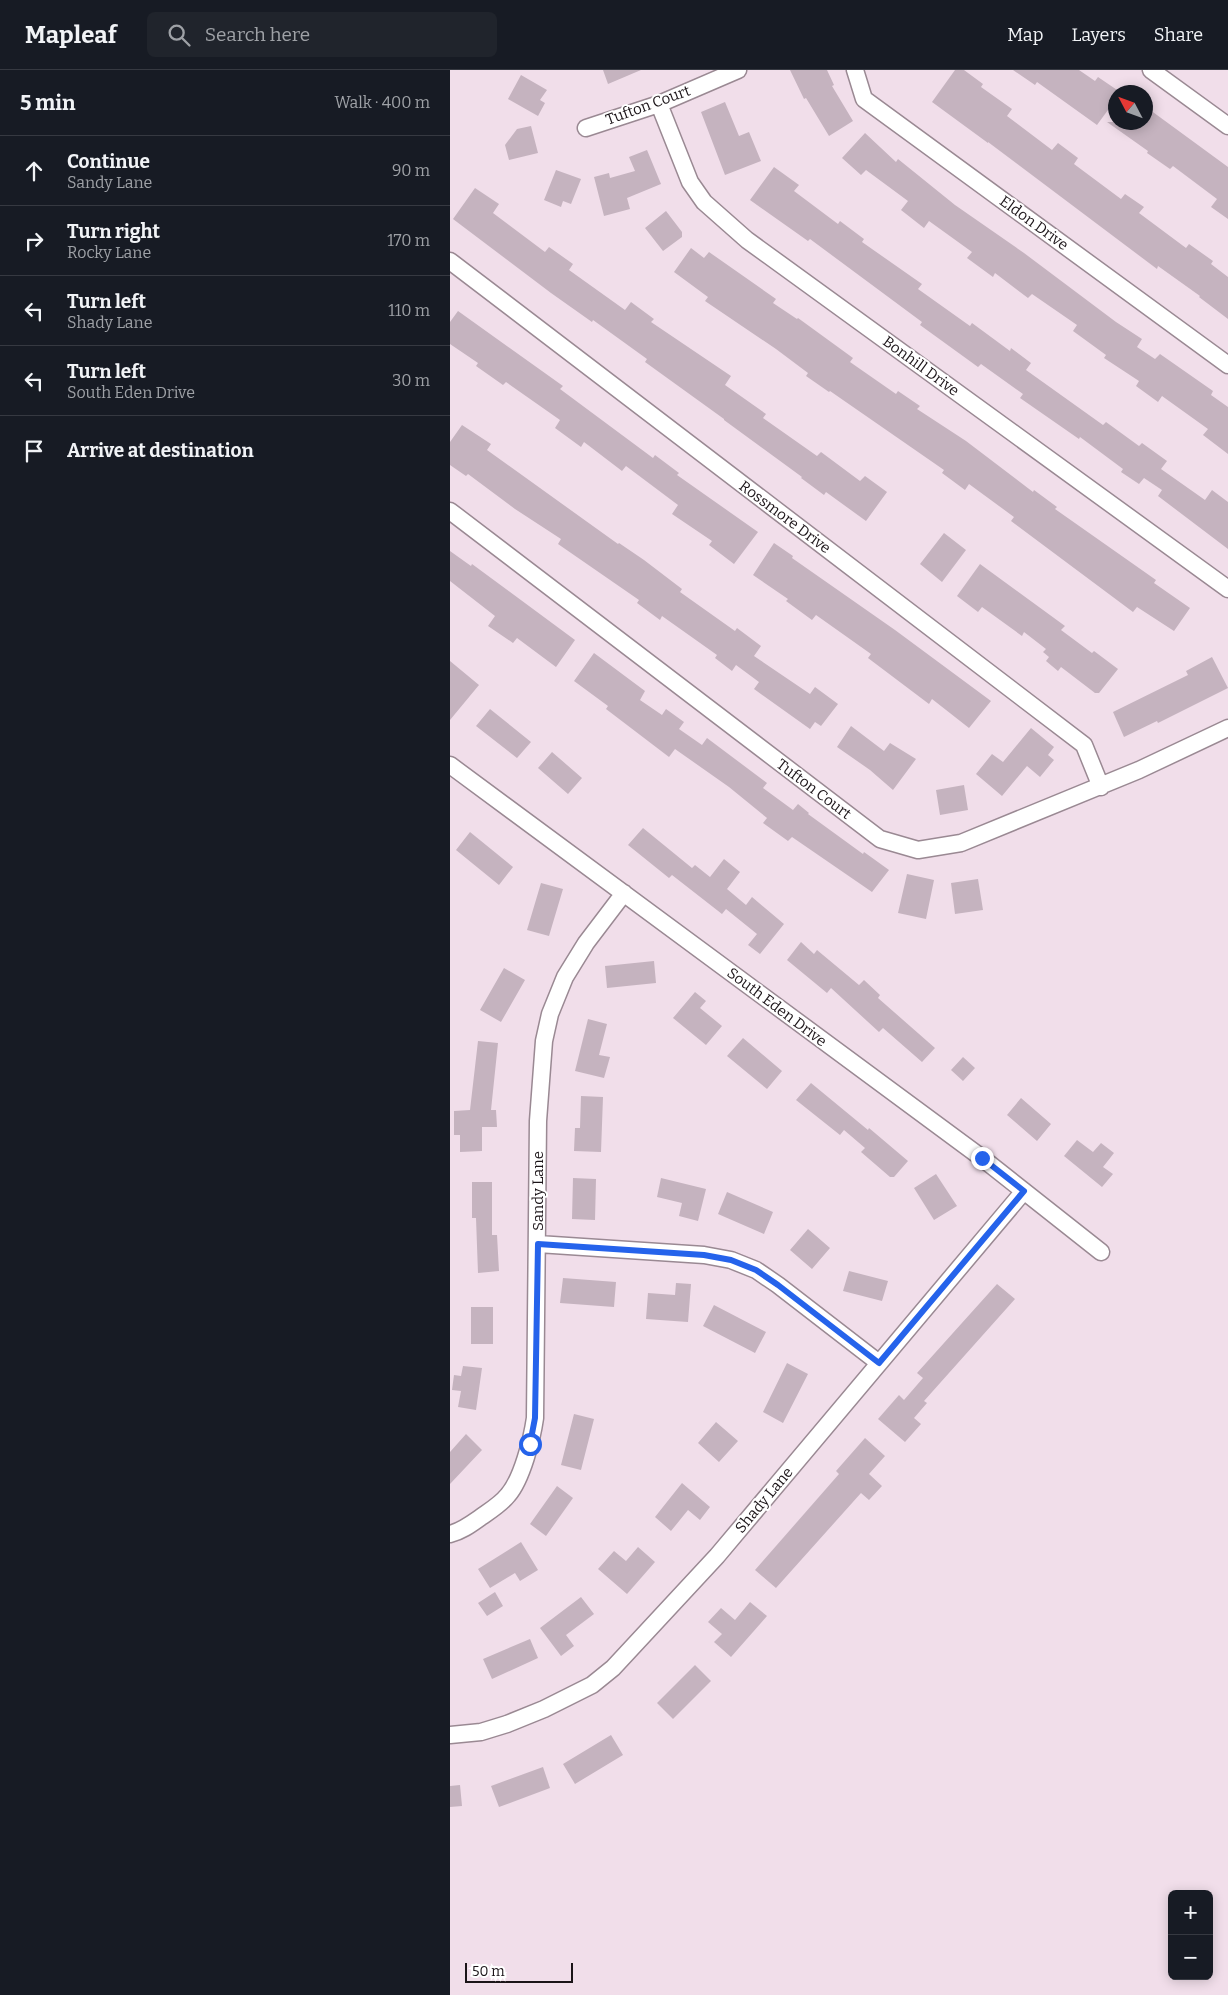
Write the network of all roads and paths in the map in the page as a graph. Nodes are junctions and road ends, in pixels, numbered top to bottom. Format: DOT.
graph roads {
  1 [pos="738,70"];
  2 [pos="855,70"];
  3 [pos="1150,70"];
  4 [pos="659,104"];
  5 [pos="1228,126"];
  6 [pos="586,128"];
  7 [pos="450,261"];
  8 [pos="1228,365"];
  9 [pos="450,511"];
  10 [pos="1228,589"];
  11 [pos="1228,728"];
  12 [pos="450,765"];
  13 [pos="1101,787"];
  14 [pos="624,893"];
  15 [pos="1024,1191"];
  16 [pos="538,1244"];
  17 [pos="1101,1252"];
  18 [pos="879,1363"];
  19 [pos="450,1534"];
  20 [pos="450,1735"];
  1 -- 4 [label="street, Tufton Court"];
  2 -- 8 [label="street, Eldon Drive"];
  3 -- 5 [label="street"];
  4 -- 6 [label="street, Tufton Court"];
  4 -- 10 [label="street, Bonhill Drive"];
  7 -- 13 [label="street, Rossmore Drive"];
  9 -- 13 [label="street, Tufton Court"];
  11 -- 13 [label="street, Tufton Court"];
  12 -- 14 [label="street, South Eden Drive"];
  14 -- 15 [label="street, South Eden Drive"];
  14 -- 16 [label="street, Sandy Lane"];
  15 -- 17 [label="street, South Eden Drive"];
  15 -- 18 [label="street, Shady Lane"];
  16 -- 18 [label="street"];
  16 -- 19 [label="street, Sandy Lane"];
  18 -- 20 [label="street, Shady Lane"];
}
